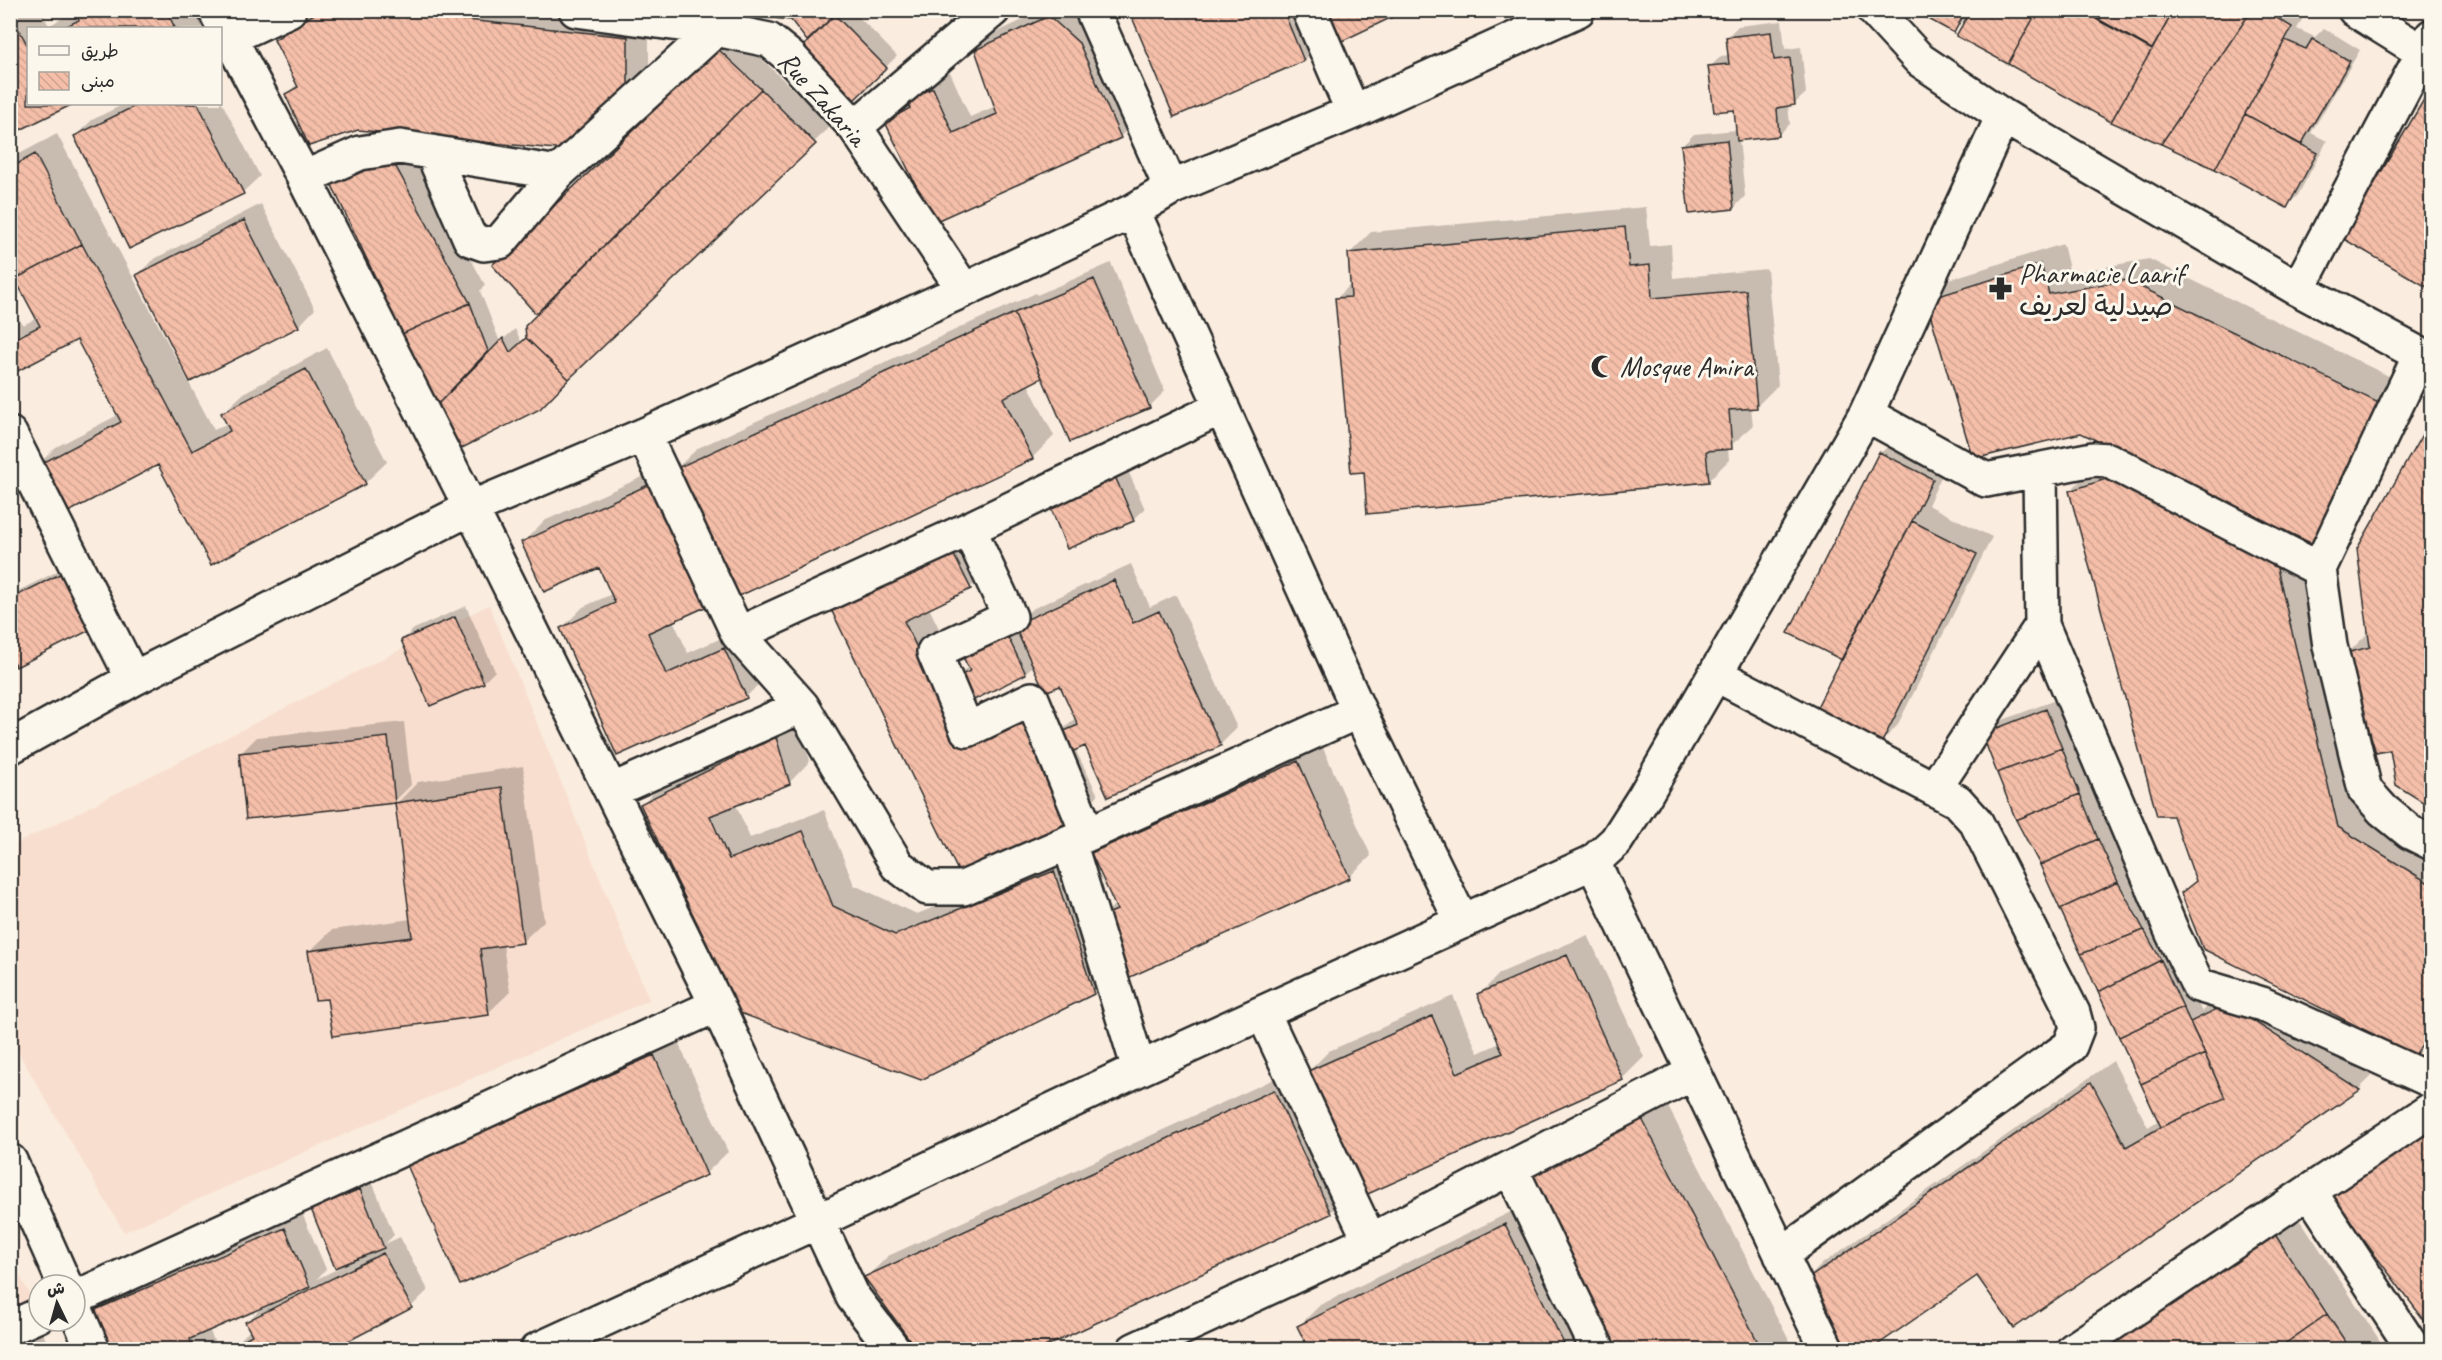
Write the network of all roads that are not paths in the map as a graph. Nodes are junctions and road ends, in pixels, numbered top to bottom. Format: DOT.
graph roads {
  1 [pos="289,10"];
  2 [pos="576,10"];
  3 [pos="993,10"];
  4 [pos="1092,10"];
  5 [pos="1309,10"];
  6 [pos="1578,10"];
  7 [pos="1874,10"];
  8 [pos="2355,10"];
  9 [pos="222,24"];
  10 [pos="716,29"];
  11 [pos="2428,49"];
  12 [pos="1353,112"];
  13 [pos="2003,116"];
  14 [pos="855,126"];
  15 [pos="432,152"];
  16 [pos="558,173"];
  17 [pos="304,178"];
  18 [pos="1171,188"];
  19 [pos="1133,211"];
  20 [pos="2298,289"];
  21 [pos="964,290"];
  22 [pos="2426,358"];
  23 [pos="1222,407"];
  24 [pos="1866,414"];
  25 [pos="10,434"];
  26 [pos="644,435"];
  27 [pos="2040,471"];
  28 [pos="23,490"];
  29 [pos="471,508"];
  30 [pos="969,529"];
  31 [pos="2319,568"];
  32 [pos="2042,625"];
  33 [pos="738,634"];
  34 [pos="1717,675"];
  35 [pos="133,678"];
  36 [pos="802,706"];
  37 [pos="1359,711"];
  38 [pos="10,747"];
  39 [pos="1935,788"];
  40 [pos="611,791"];
  41 [pos="1079,838"];
  42 [pos="2432,843"];
  43 [pos="1593,862"];
  44 [pos="1462,922"];
  45 [pos="717,1005"];
  46 [pos="1263,1013"];
  47 [pos="1139,1069"];
  48 [pos="1693,1073"];
  49 [pos="2432,1081"];
  50 [pos="2432,1109"];
  51 [pos="10,1161"];
  52 [pos="1511,1169"];
  53 [pos="2310,1192"];
  54 [pos="816,1222"];
  55 [pos="1370,1241"];
  56 [pos="1781,1255"];
  57 [pos="60,1273"];
  58 [pos="87,1293"];
  59 [pos="27,1321"];
  60 [pos="10,1329"];
  61 [pos="86,1333"];
  62 [pos="1148,1347"];
  63 [pos="93,1350"];
  64 [pos="537,1350"];
  65 [pos="894,1350"];
  66 [pos="1598,1350"];
  67 [pos="1827,1350"];
  68 [pos="2073,1350"];
  69 [pos="2414,1350"];
  1 -- 9 [label="street"];
  2 -- 10 [label="street, Rue Zakaria"];
  3 -- 14 [label="street"];
  4 -- 18 [label="street"];
  5 -- 12 [label="street"];
  6 -- 12 [label="street"];
  7 -- 13 [label="street"];
  8 -- 11 [label="street"];
  9 -- 17 [label="street"];
  10 -- 14 [label="street, Rue Zakaria"];
  10 -- 16 [label="street"];
  11 -- 20 [label="street"];
  12 -- 18 [label="street"];
  13 -- 20 [label="street"];
  13 -- 24 [label="street"];
  14 -- 21 [label="street, Rue Zakaria"];
  15 -- 16 [label="street"];
  15 -- 16 [label="street"];
  15 -- 17 [label="street"];
  17 -- 29 [label="street"];
  18 -- 19 [label="street"];
  19 -- 21 [label="street"];
  19 -- 23 [label="street"];
  20 -- 22 [label="street"];
  21 -- 26 [label="street"];
  22 -- 31 [label="street"];
  23 -- 30 [label="street"];
  23 -- 37 [label="street"];
  24 -- 27 [label="street"];
  24 -- 34 [label="street"];
  25 -- 28 [label="street"];
  26 -- 29 [label="street"];
  26 -- 33 [label="street"];
  27 -- 31 [label="street"];
  27 -- 32 [label="street"];
  28 -- 35 [label="street"];
  29 -- 35 [label="street"];
  29 -- 40 [label="street"];
  30 -- 33 [label="street"];
  30 -- 41 [label="street"];
  31 -- 42 [label="street"];
  32 -- 39 [label="street"];
  32 -- 49 [label="street"];
  33 -- 36 [label="street"];
  34 -- 39 [label="street"];
  34 -- 43 [label="street"];
  35 -- 38 [label="street"];
  36 -- 40 [label="street"];
  36 -- 41 [label="street"];
  37 -- 41 [label="street"];
  37 -- 44 [label="street"];
  39 -- 56 [label="street"];
  40 -- 45 [label="street"];
  41 -- 47 [label="street"];
  43 -- 44 [label="street"];
  43 -- 48 [label="street"];
  44 -- 46 [label="street"];
  45 -- 54 [label="street"];
  45 -- 58 [label="street"];
  46 -- 47 [label="street"];
  46 -- 55 [label="street"];
  47 -- 54 [label="street"];
  48 -- 52 [label="street"];
  48 -- 56 [label="street"];
  50 -- 53 [label="street"];
  51 -- 57 [label="street"];
  52 -- 55 [label="street"];
  52 -- 66 [label="street"];
  53 -- 68 [label="street"];
  53 -- 69 [label="street"];
  54 -- 64 [label="street"];
  54 -- 65 [label="street"];
  55 -- 62 [label="street"];
  56 -- 67 [label="street"];
  59 -- 60 [label="street"];
  61 -- 63 [label="street"];
}
